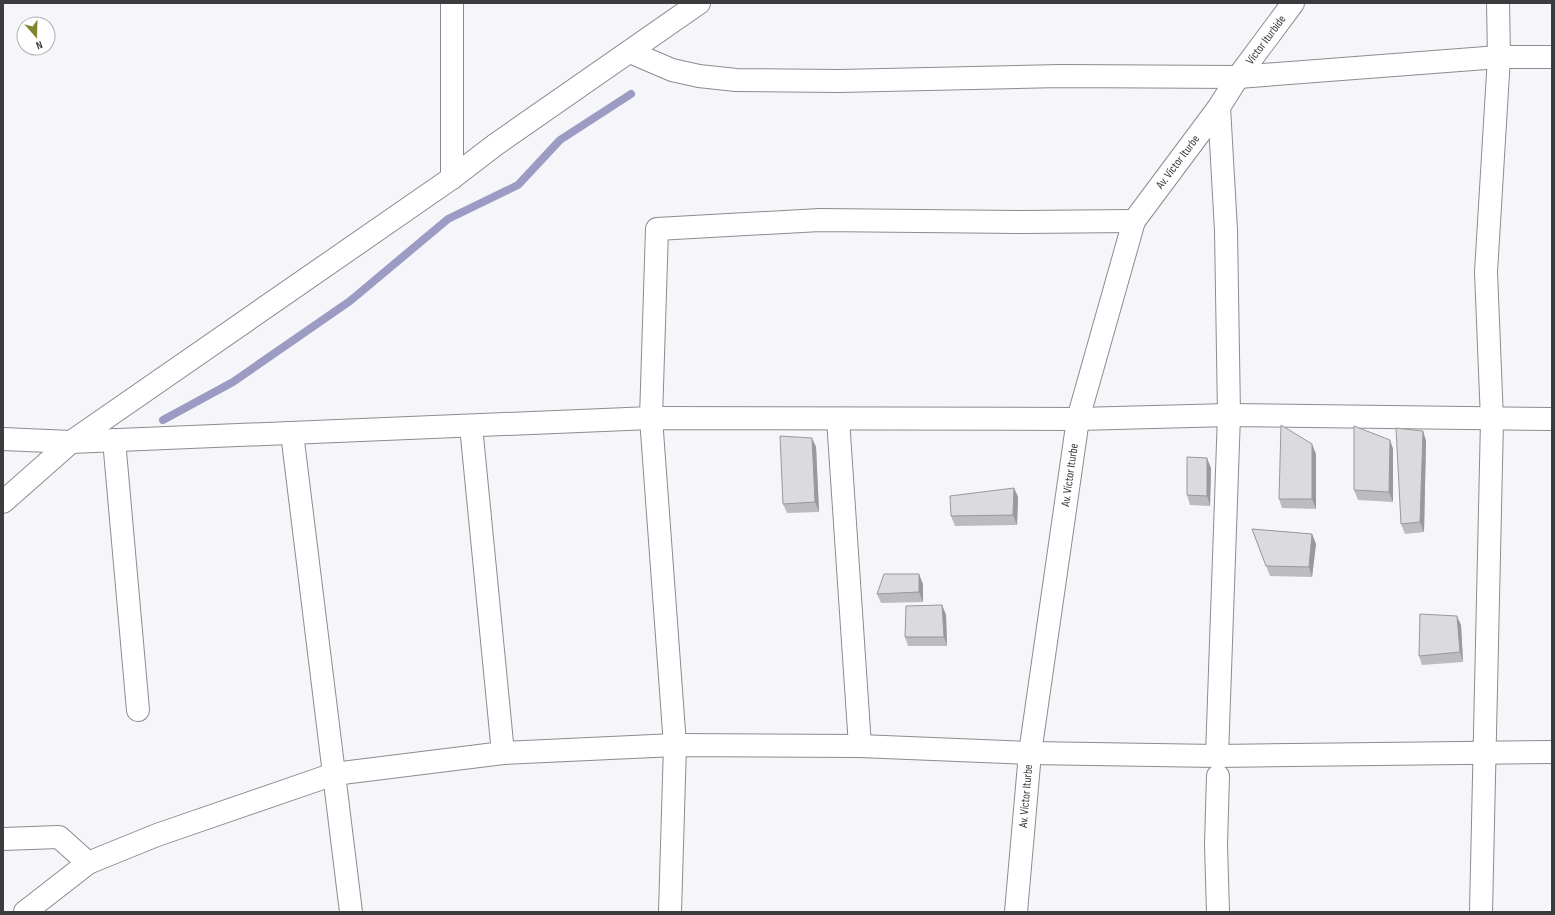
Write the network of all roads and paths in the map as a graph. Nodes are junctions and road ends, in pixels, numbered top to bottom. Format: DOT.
graph roads {
  1 [pos="452,3"];
  2 [pos="700,3"];
  3 [pos="1293,3"];
  4 [pos="1498,3"];
  5 [pos="630,52"];
  6 [pos="1499,57"];
  7 [pos="1552,57"];
  8 [pos="1238,77"];
  9 [pos="1219,107"];
  10 [pos="452,178"];
  11 [pos="1134,221"];
  12 [pos="1229,416"];
  13 [pos="651,418"];
  14 [pos="838,419"];
  15 [pos="1078,419"];
  16 [pos="1552,419"];
  17 [pos="1492,420"];
  18 [pos="471,426"];
  19 [pos="292,433"];
  20 [pos="3,439"];
  21 [pos="114,440"];
  22 [pos="71,442"];
  23 [pos="3,502"];
  24 [pos="138,710"];
  25 [pos="675,745"];
  26 [pos="860,746"];
  27 [pos="1030,752"];
  28 [pos="1485,752"];
  29 [pos="1552,752"];
  30 [pos="502,753"];
  31 [pos="1217,766"];
  32 [pos="334,774"];
  33 [pos="3,838"];
  34 [pos="88,863"];
  35 [pos="25,912"];
  36 [pos="351,912"];
  37 [pos="670,912"];
  38 [pos="1016,912"];
  39 [pos="1218,912"];
  40 [pos="1481,912"];
  1 -- 10 [label="street"];
  2 -- 5 [label="street"];
  3 -- 8 [label="street, Víctor Iturbide"];
  4 -- 6 [label="street"];
  5 -- 8 [label="street"];
  5 -- 10 [label="street"];
  6 -- 7 [label="street"];
  6 -- 8 [label="street"];
  6 -- 17 [label="street"];
  8 -- 9 [label="street, Av. Víctor Iturbe"];
  9 -- 11 [label="street, Av. Víctor Iturbe"];
  9 -- 12 [label="street"];
  10 -- 22 [label="street"];
  11 -- 13 [label="street"];
  11 -- 15 [label="street, Av. Víctor Iturbe"];
  12 -- 15 [label="street"];
  12 -- 17 [label="street"];
  12 -- 31 [label="street"];
  13 -- 14 [label="street"];
  13 -- 18 [label="street"];
  13 -- 25 [label="street"];
  14 -- 15 [label="street"];
  14 -- 26 [label="street"];
  15 -- 27 [label="street, Av. Víctor Iturbe"];
  16 -- 17 [label="street"];
  17 -- 28 [label="street"];
  18 -- 19 [label="street"];
  18 -- 30 [label="street"];
  19 -- 21 [label="street"];
  19 -- 32 [label="street"];
  20 -- 22 [label="street"];
  21 -- 22 [label="street"];
  21 -- 24 [label="street"];
  22 -- 23 [label="street"];
  25 -- 26 [label="street"];
  25 -- 30 [label="street"];
  25 -- 37 [label="street"];
  26 -- 27 [label="street"];
  27 -- 31 [label="street"];
  27 -- 38 [label="street, Av. Víctor Iturbe"];
  28 -- 29 [label="street"];
  28 -- 31 [label="street"];
  28 -- 40 [label="street"];
  30 -- 32 [label="street"];
  31 -- 39 [label="street"];
  32 -- 34 [label="street"];
  32 -- 36 [label="street"];
  33 -- 34 [label="street"];
  34 -- 35 [label="street"];
}
